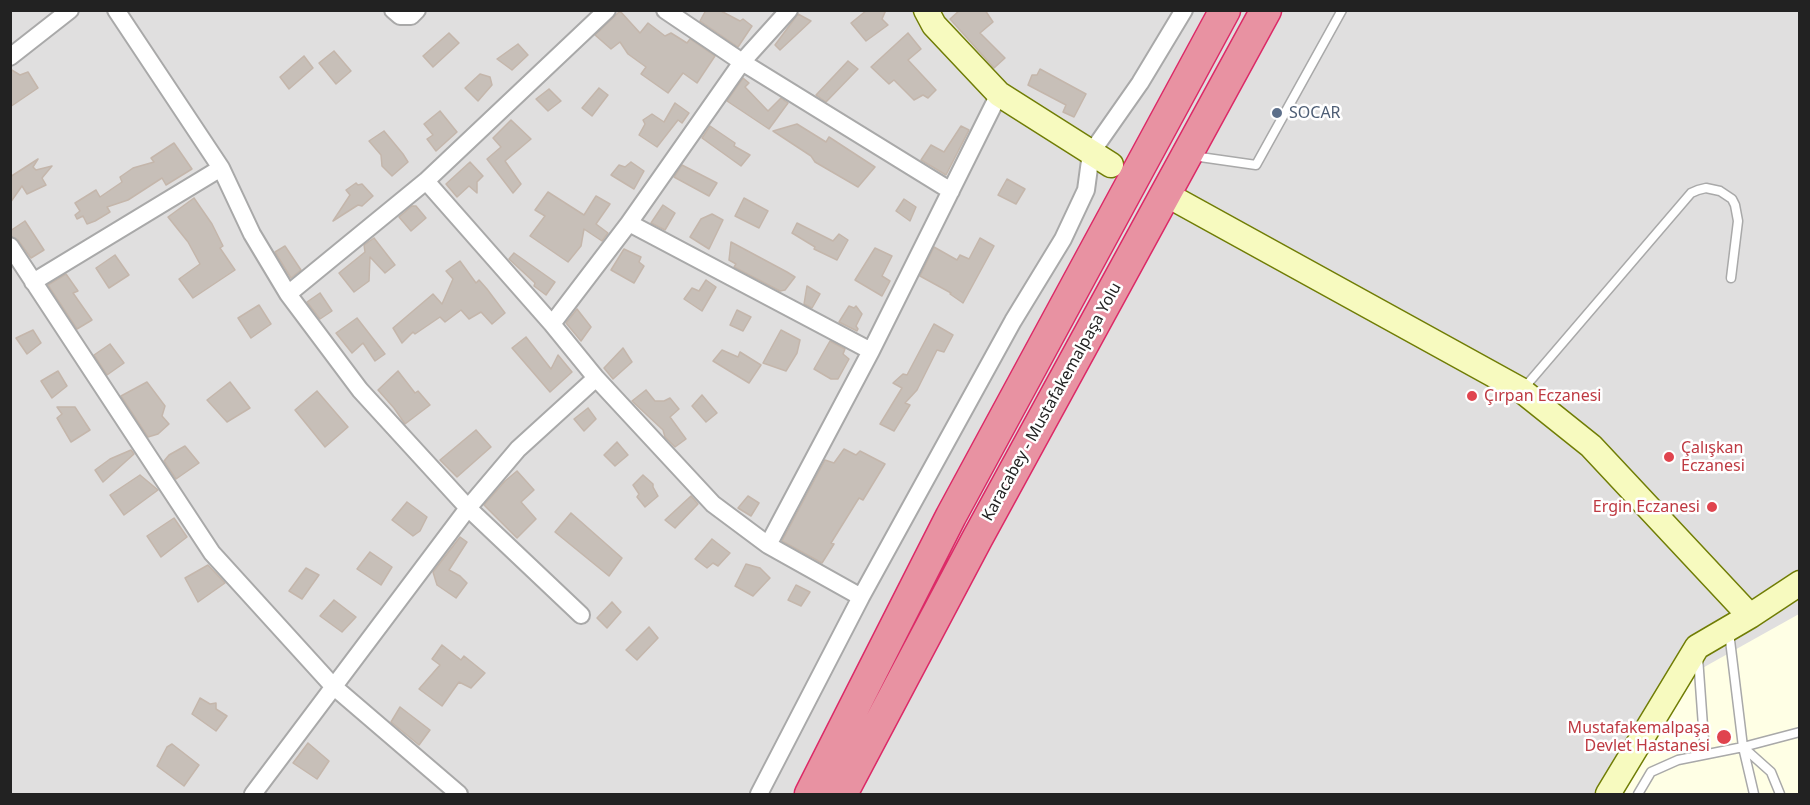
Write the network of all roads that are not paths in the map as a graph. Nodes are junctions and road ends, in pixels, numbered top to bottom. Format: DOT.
graph roads {
  1 [pos="70,10"];
  2 [pos="116,10"];
  3 [pos="393,10"];
  4 [pos="417,10"];
  5 [pos="607,10"];
  6 [pos="665,10"];
  7 [pos="789,10"];
  8 [pos="926,10"];
  9 [pos="1184,10"];
  10 [pos="1225,10"];
  11 [pos="1266,10"];
  12 [pos="1341,10"];
  13 [pos="10,57"];
  14 [pos="742,62"];
  15 [pos="999,94"];
  16 [pos="1187,155"];
  17 [pos="1101,159"];
  18 [pos="221,168"];
  19 [pos="426,181"];
  20 [pos="951,191"];
  21 [pos="1180,202"];
  22 [pos="629,223"];
  23 [pos="10,246"];
  24 [pos="1731,278"];
  25 [pos="33,282"];
  26 [pos="288,294"];
  27 [pos="552,324"];
  28 [pos="870,351"];
  29 [pos="596,378"];
  30 [pos="1521,390"];
  31 [pos="468,508"];
  32 [pos="768,545"];
  33 [pos="1800,583"];
  34 [pos="861,597"];
  35 [pos="581,615"];
  36 [pos="1750,616"];
  37 [pos="1729,628"];
  38 [pos="1697,648"];
  39 [pos="333,686"];
  40 [pos="1800,732"];
  41 [pos="1743,747"];
  42 [pos="1705,754"];
  43 [pos="253,795"];
  44 [pos="459,795"];
  45 [pos="759,795"];
  46 [pos="810,795"];
  47 [pos="842,795"];
  48 [pos="1608,795"];
  49 [pos="1638,795"];
  50 [pos="1754,795"];
  51 [pos="1780,795"];
  1 -- 13 [label="street"];
  2 -- 18 [label="street"];
  3 -- 4 [label="street"];
  5 -- 19 [label="street"];
  6 -- 14 [label="street"];
  7 -- 14 [label="street"];
  8 -- 15 [label="street"];
  9 -- 17 [label="street"];
  10 -- 46 [label="highway, Karacabey - Mustafakemalpaşa Yolu"];
  11 -- 16 [label="highway, Karacabey - Mustafakemalpaşa Yolu"];
  12 -- 16 [label="lane"];
  14 -- 20 [label="street"];
  14 -- 22 [label="street"];
  15 -- 17 [label="street"];
  15 -- 20 [label="street"];
  16 -- 47 [label="highway, Karacabey - Mustafakemalpaşa Yolu"];
  17 -- 34 [label="street"];
  18 -- 25 [label="street"];
  18 -- 26 [label="street"];
  19 -- 26 [label="street"];
  19 -- 27 [label="street"];
  20 -- 28 [label="street"];
  21 -- 30 [label="street"];
  22 -- 27 [label="street"];
  22 -- 28 [label="street"];
  23 -- 25 [label="street"];
  24 -- 30 [label="lane"];
  25 -- 39 [label="street"];
  26 -- 31 [label="street"];
  27 -- 29 [label="street"];
  28 -- 32 [label="street"];
  29 -- 31 [label="street"];
  29 -- 32 [label="street"];
  30 -- 36 [label="street"];
  31 -- 35 [label="street"];
  31 -- 39 [label="street"];
  32 -- 34 [label="street"];
  33 -- 36 [label="street"];
  34 -- 45 [label="street"];
  36 -- 37 [label="street"];
  37 -- 38 [label="street"];
  37 -- 41 [label="lane"];
  38 -- 42 [label="lane"];
  38 -- 48 [label="street"];
  39 -- 43 [label="street"];
  39 -- 44 [label="street"];
  40 -- 41 [label="lane"];
  41 -- 42 [label="lane"];
  41 -- 50 [label="lane"];
  41 -- 51 [label="lane"];
  42 -- 49 [label="lane"];
}
